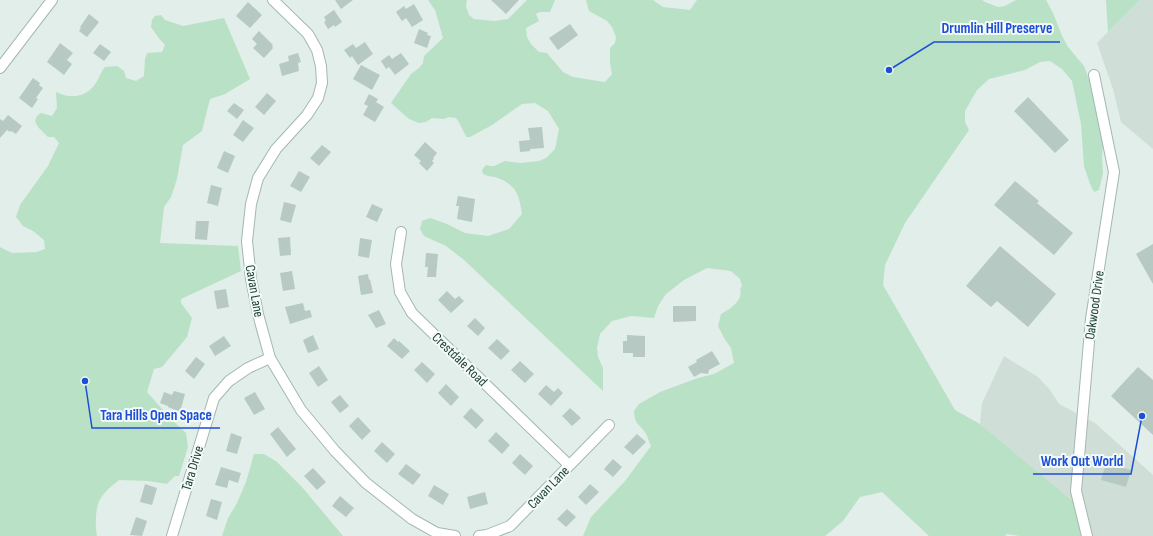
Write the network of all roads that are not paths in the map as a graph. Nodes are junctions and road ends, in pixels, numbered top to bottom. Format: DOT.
graph roads {
  1 [pos="52,0"];
  2 [pos="273,0"];
  3 [pos="0,68"];
  4 [pos="1094,75"];
  5 [pos="401,232"];
  6 [pos="270,358"];
  7 [pos="609,425"];
  8 [pos="569,465"];
  9 [pos="172,536"];
  10 [pos="455,536"];
  11 [pos="479,536"];
  12 [pos="1087,536"];
  1 -- 3 [label="street"];
  2 -- 6 [label="street, Cavan Lane"];
  4 -- 12 [label="street, Oakwood Drive"];
  5 -- 8 [label="street, Crestdale Road"];
  6 -- 9 [label="street, Tara Drive"];
  6 -- 10 [label="street, Cavan Lane"];
  7 -- 8 [label="street, Cavan Lane"];
  8 -- 11 [label="street, Cavan Lane"];
}
